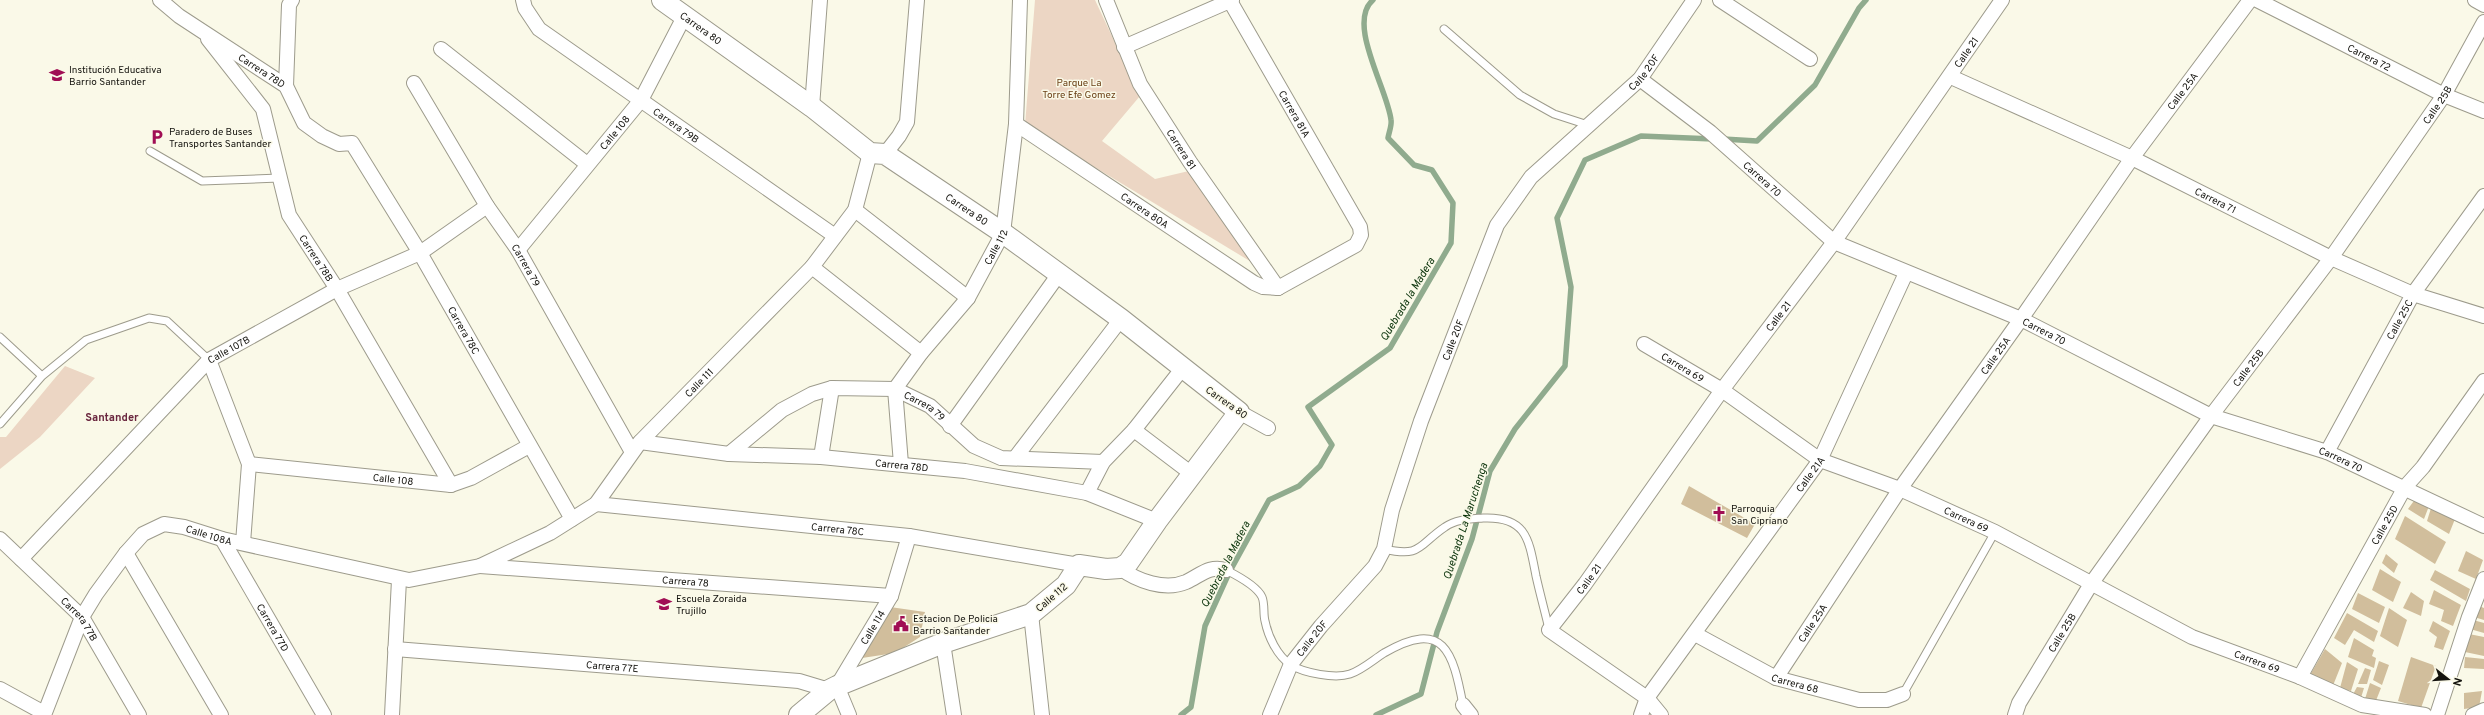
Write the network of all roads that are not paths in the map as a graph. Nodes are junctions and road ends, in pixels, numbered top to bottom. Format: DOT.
graph roads {
  1 [pos="160,0"];
  2 [pos="292,0"];
  3 [pos="662,0"];
  4 [pos="820,0"];
  5 [pos="917,0"];
  6 [pos="1020,0"];
  7 [pos="1106,0"];
  8 [pos="1694,0"];
  9 [pos="1720,0"];
  10 [pos="2002,0"];
  11 [pos="2250,0"];
  12 [pos="2257,0"];
  13 [pos="2475,0"];
  14 [pos="1231,1"];
  15 [pos="524,4"];
  16 [pos="2484,5"];
  17 [pos="686,9"];
  18 [pos="2484,22"];
  19 [pos="199,28"];
  20 [pos="1444,29"];
  21 [pos="1124,47"];
  22 [pos="441,50"];
  23 [pos="1810,59"];
  24 [pos="1951,77"];
  25 [pos="1640,79"];
  26 [pos="414,83"];
  27 [pos="286,86"];
  28 [pos="2444,96"];
  29 [pos="641,100"];
  30 [pos="812,107"];
  31 [pos="2484,111"];
  32 [pos="1016,124"];
  33 [pos="1588,125"];
  34 [pos="352,143"];
  35 [pos="150,151"];
  36 [pos="877,154"];
  37 [pos="2132,158"];
  38 [pos="587,164"];
  39 [pos="279,178"];
  40 [pos="2484,196"];
  41 [pos="487,206"];
  42 [pos="855,210"];
  43 [pos="1003,233"];
  44 [pos="835,236"];
  45 [pos="1834,242"];
  46 [pos="518,250"];
  47 [pos="420,253"];
  48 [pos="2332,258"];
  49 [pos="812,266"];
  50 [pos="1906,273"];
  51 [pos="1059,274"];
  52 [pos="1278,288"];
  53 [pos="337,290"];
  54 [pos="2413,294"];
  55 [pos="968,298"];
  56 [pos="2484,316"];
  57 [pos="1121,319"];
  58 [pos="2022,319"];
  59 [pos="0,337"];
  60 [pos="1644,344"];
  61 [pos="921,353"];
  62 [pos="209,360"];
  63 [pos="1182,368"];
  64 [pos="42,376"];
  65 [pos="2484,381"];
  66 [pos="832,388"];
  67 [pos="895,389"];
  68 [pos="1722,390"];
  69 [pos="1238,412"];
  70 [pos="2211,416"];
  71 [pos="0,424"];
  72 [pos="950,426"];
  73 [pos="1268,428"];
  74 [pos="1134,430"];
  75 [pos="529,446"];
  76 [pos="636,447"];
  77 [pos="2327,452"];
  78 [pos="729,454"];
  79 [pos="821,457"];
  80 [pos="1015,458"];
  81 [pos="1820,460"];
  82 [pos="1104,462"];
  83 [pos="249,464"];
  84 [pos="901,464"];
  85 [pos="1192,474"];
  86 [pos="451,485"];
  87 [pos="2405,487"];
  88 [pos="1900,489"];
  89 [pos="1087,493"];
  90 [pos="596,504"];
  91 [pos="572,519"];
  92 [pos="1156,521"];
  93 [pos="2484,526"];
  94 [pos="1995,532"];
  95 [pos="910,536"];
  96 [pos="0,539"];
  97 [pos="222,539"];
  98 [pos="243,543"];
  99 [pos="1384,549"];
  100 [pos="126,553"];
  101 [pos="21,559"];
  102 [pos="1079,565"];
  103 [pos="480,566"];
  104 [pos="1120,568"];
  105 [pos="1226,570"];
  106 [pos="2484,579"];
  107 [pos="399,580"];
  108 [pos="2090,584"];
  109 [pos="891,596"];
  110 [pos="1031,614"];
  111 [pos="82,617"];
  112 [pos="1549,630"];
  113 [pos="1695,634"];
  114 [pos="943,643"];
  115 [pos="395,649"];
  116 [pos="1291,664"];
  117 [pos="2300,677"];
  118 [pos="1776,678"];
  119 [pos="833,688"];
  120 [pos="0,689"];
  121 [pos="1904,694"];
  122 [pos="1647,698"];
  123 [pos="1467,710"];
  124 [pos="2484,710"];
  125 [pos="44,714"];
  126 [pos="139,715"];
  127 [pos="221,715"];
  128 [pos="324,715"];
  129 [pos="392,715"];
  130 [pos="799,715"];
  131 [pos="849,715"];
  132 [pos="954,715"];
  133 [pos="1042,715"];
  134 [pos="1270,715"];
  135 [pos="1641,715"];
  136 [pos="1661,715"];
  137 [pos="2015,715"];
  138 [pos="2425,715"];
  139 [pos="2437,715"];
  140 [pos="2473,715"];
  1 -- 19 [label="street, Carrera 78D"];
  2 -- 27 [label="street"];
  3 -- 17 [label="street, Carrera 80"];
  4 -- 30 [label="street"];
  5 -- 36 [label="street, Calle 111"];
  6 -- 32 [label="street, Calle 112"];
  7 -- 21 [label="street, Carrera 81"];
  8 -- 25 [label="street, Calle 20F"];
  9 -- 23 [label="street"];
  10 -- 24 [label="street, Calle 21"];
  11 -- 37 [label="street, Calle 25A"];
  12 -- 28 [label="street, Carrera 72"];
  13 -- 16 [label="street"];
  14 -- 21 [label="street"];
  14 -- 52 [label="street, Carrera 81A"];
  15 -- 29 [label="street, Carrera 79B"];
  17 -- 29 [label="street, Calle 108"];
  17 -- 30 [label="street, Carrera 80"];
  18 -- 28 [label="street, Calle 25B"];
  19 -- 27 [label="street, Carrera 78D"];
  19 -- 39 [label="street, Carrera 78B"];
  20 -- 33 [label="lane"];
  21 -- 52 [label="street, Carrera 81"];
  22 -- 38 [label="street"];
  24 -- 37 [label="street, Carrera 71"];
  24 -- 45 [label="street, Calle 21"];
  25 -- 33 [label="street, Calle 20F"];
  25 -- 45 [label="street, Carrera 70"];
  26 -- 41 [label="street, Carrera 79"];
  27 -- 34 [label="street, Carrera 78D"];
  28 -- 31 [label="street, Carrera 72"];
  28 -- 48 [label="street, Calle 25B"];
  29 -- 38 [label="street, Calle 108"];
  29 -- 44 [label="street, Carrera 79B"];
  30 -- 36 [label="street, Carrera 80"];
  32 -- 43 [label="street, Calle 112"];
  32 -- 52 [label="street, Carrera 80A"];
  33 -- 99 [label="street, Calle 20F"];
  34 -- 47 [label="street, Carrera 78C"];
  35 -- 39 [label="lane"];
  36 -- 42 [label="street, Calle 111"];
  36 -- 43 [label="street, Carrera 80"];
  37 -- 48 [label="street, Carrera 71"];
  37 -- 58 [label="street, Calle 25A"];
  38 -- 46 [label="street, Calle 108"];
  39 -- 53 [label="street, Carrera 78B"];
  40 -- 54 [label="street, Calle 25C"];
  41 -- 46 [label="street, Carrera 79"];
  41 -- 47 [label="street, Calle 107B"];
  42 -- 44 [label="street, Calle 111"];
  42 -- 55 [label="street"];
  43 -- 51 [label="street, Carrera 80"];
  43 -- 55 [label="street, Calle 112"];
  44 -- 49 [label="street, Calle 111"];
  45 -- 50 [label="street, Carrera 70"];
  45 -- 68 [label="street, Calle 21"];
  46 -- 76 [label="street, Carrera 79"];
  47 -- 53 [label="street, Calle 107B"];
  47 -- 75 [label="street, Carrera 78C"];
  48 -- 54 [label="street, Carrera 71"];
  48 -- 70 [label="street, Calle 25B"];
  49 -- 61 [label="street"];
  49 -- 76 [label="street, Calle 111"];
  50 -- 58 [label="street, Carrera 70"];
  50 -- 81 [label="street, Calle 21A"];
  51 -- 57 [label="street, Carrera 80"];
  51 -- 72 [label="street"];
  53 -- 62 [label="street, Calle 107B"];
  53 -- 86 [label="street, Carrera 78B"];
  54 -- 56 [label="street, Carrera 71"];
  54 -- 77 [label="street, Calle 25C"];
  55 -- 61 [label="street, Calle 112"];
  57 -- 63 [label="street, Carrera 80"];
  57 -- 80 [label="street"];
  58 -- 70 [label="street, Carrera 70"];
  58 -- 88 [label="street, Calle 25A"];
  59 -- 64 [label="lane"];
  60 -- 68 [label="street, Carrera 69"];
  61 -- 67 [label="street, Calle 112"];
  62 -- 64 [label="lane"];
  62 -- 83 [label="street"];
  62 -- 101 [label="street, Calle 107B"];
  63 -- 69 [label="street, Carrera 80"];
  63 -- 74 [label="street"];
  64 -- 71 [label="lane"];
  65 -- 87 [label="street, Calle 25D"];
  66 -- 67 [label="street, Carrera 79"];
  66 -- 78 [label="street, Carrera 79"];
  66 -- 79 [label="street"];
  67 -- 72 [label="street, Carrera 79"];
  67 -- 84 [label="street"];
  68 -- 81 [label="street, Carrera 69"];
  68 -- 112 [label="street, Calle 21"];
  69 -- 73 [label="street, Carrera 80"];
  69 -- 85 [label="street"];
  70 -- 77 [label="street, Carrera 70"];
  70 -- 108 [label="street, Calle 25B"];
  72 -- 80 [label="street, Carrera 79"];
  74 -- 82 [label="street"];
  74 -- 85 [label="street"];
  75 -- 86 [label="street, Calle 108"];
  75 -- 91 [label="street, Carrera 78C"];
  76 -- 78 [label="street, Carrera 78D"];
  76 -- 90 [label="street, Calle 111"];
  77 -- 87 [label="street, Carrera 70"];
  78 -- 79 [label="street, Carrera 78D"];
  79 -- 84 [label="street, Carrera 78D"];
  80 -- 82 [label="street, Carrera 79"];
  81 -- 88 [label="street, Carrera 69"];
  81 -- 113 [label="street, Calle 21A"];
  82 -- 89 [label="street"];
  83 -- 86 [label="street, Calle 108"];
  83 -- 98 [label="street"];
  84 -- 89 [label="street, Carrera 78D"];
  85 -- 92 [label="street"];
  87 -- 93 [label="street, Carrera 70"];
  87 -- 117 [label="street, Calle 25D"];
  88 -- 94 [label="street, Carrera 69"];
  88 -- 118 [label="street, Calle 25A"];
  89 -- 92 [label="street, Carrera 78D"];
  90 -- 91 [label="street, Calle 111"];
  90 -- 95 [label="street, Carrera 78C"];
  91 -- 103 [label="street, Calle 111"];
  92 -- 104 [label="street"];
  94 -- 108 [label="street, Carrera 69"];
  94 -- 121 [label="lane"];
  95 -- 102 [label="street, Carrera 78C"];
  95 -- 109 [label="street, Calle 114"];
  96 -- 101 [label="street, Carrera 77B"];
  97 -- 98 [label="street, Calle 108A"];
  97 -- 100 [label="street, Calle 108A"];
  97 -- 128 [label="street, Carrera 77D"];
  98 -- 107 [label="street, Calle 108A"];
  99 -- 112 [label="lane"];
  99 -- 116 [label="street, Calle 20F"];
  100 -- 111 [label="street, Calle 108A"];
  100 -- 127 [label="street"];
  101 -- 111 [label="street, Carrera 77B"];
  102 -- 104 [label="street"];
  102 -- 110 [label="street, Calle 112"];
  103 -- 107 [label="street, Calle 108A"];
  103 -- 109 [label="street, Carrera 78"];
  104 -- 105 [label="street"];
  105 -- 116 [label="lane"];
  106 -- 139 [label="street"];
  107 -- 115 [label="street"];
  108 -- 117 [label="street, Carrera 69"];
  108 -- 137 [label="street, Calle 25B"];
  109 -- 119 [label="street, Calle 114"];
  110 -- 114 [label="street, Calle 112"];
  110 -- 133 [label="street"];
  111 -- 125 [label="street, Calle 108A"];
  111 -- 126 [label="street, Carrera 77B"];
  112 -- 122 [label="street"];
  113 -- 118 [label="street, Carrera 68"];
  113 -- 122 [label="street, Calle 21A"];
  114 -- 119 [label="street, Calle 112"];
  114 -- 132 [label="street"];
  115 -- 119 [label="street, Carrera 77E"];
  115 -- 129 [label="street"];
  116 -- 123 [label="lane"];
  116 -- 134 [label="street, Calle 20F"];
  117 -- 138 [label="street, Carrera 69"];
  118 -- 121 [label="street, Carrera 68"];
  119 -- 130 [label="street, Calle 112"];
  119 -- 131 [label="street"];
  120 -- 125 [label="street"];
  122 -- 135 [label="street, Calle 21A"];
  122 -- 136 [label="street"];
  124 -- 140 [label="street"];
}
